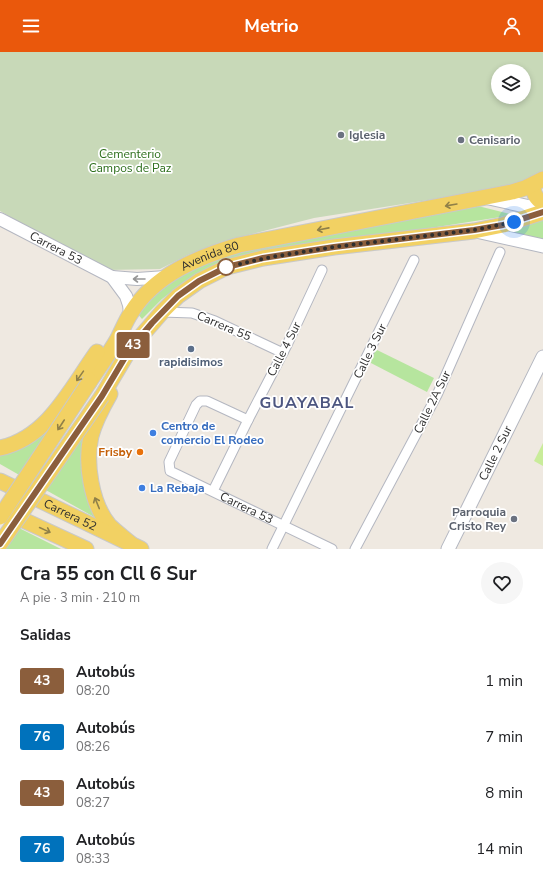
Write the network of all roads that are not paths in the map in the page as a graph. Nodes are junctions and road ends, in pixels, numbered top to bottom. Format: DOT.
graph roads {
  1 [pos="539,182"];
  2 [pos="489,198"];
  3 [pos="543,203"];
  4 [pos="543,211"];
  5 [pos="0,219"];
  6 [pos="474,230"];
  7 [pos="543,246"];
  8 [pos="500,252"];
  9 [pos="414,260"];
  10 [pos="322,270"];
  11 [pos="112,277"];
  12 [pos="166,277"];
  13 [pos="130,313"];
  14 [pos="157,317"];
  15 [pos="283,353"];
  16 [pos="543,357"];
  17 [pos="248,420"];
  18 [pos="0,448"];
  19 [pos="0,480"];
  20 [pos="214,491"];
  21 [pos="0,509"];
  22 [pos="0,517"];
  23 [pos="284,526"];
  24 [pos="0,544"];
  25 [pos="68,544"];
  26 [pos="136,546"];
  27 [pos="86,549"];
  28 [pos="272,549"];
  29 [pos="332,549"];
  30 [pos="355,549"];
  31 [pos="448,549"];
  1 -- 2 [label="main road, Avenida 80"];
  1 -- 3 [label="main road"];
  2 -- 4 [label="main road"];
  2 -- 12 [label="main road, Avenida 80, one-way"];
  4 -- 6 [label="main road, Avenida 80"];
  5 -- 11 [label="street, Carrera 53"];
  6 -- 7 [label="main road"];
  6 -- 14 [label="main road, Avenida 80"];
  8 -- 30 [label="street, Calle 2A Sur"];
  9 -- 23 [label="street, Calle 3 Sur"];
  10 -- 15 [label="street, Calle 4 Sur"];
  12 -- 11 [label="street, Carrera 53, one-way"];
  11 -- 13 [label="street, Carrera 53"];
  12 -- 13 [label="main road, Avenida 80"];
  13 -- 18 [label="main road, one-way"];
  13 -- 22 [label="main road, Avenida 80, one-way, bridge"];
  14 -- 15 [label="street, Carrera 55"];
  14 -- 24 [label="main road, Avenida 80, bridge"];
  26 -- 14 [label="main road, one-way"];
  15 -- 17 [label="street, Calle 4 Sur"];
  16 -- 31 [label="main road, Calle 2 Sur"];
  17 -- 20 [label="street, Calle 4 Sur"];
  17 -- 20 [label="street, Carrera 53"];
  19 -- 26 [label="main road, Carrera 52"];
  20 -- 23 [label="street, Carrera 53"];
  21 -- 25 [label="main road, Carrera 52, one-way"];
  23 -- 28 [label="street, Calle 3 Sur"];
  23 -- 29 [label="street, Carrera 53"];
  25 -- 27 [label="main road, Carrera 52"];
}
